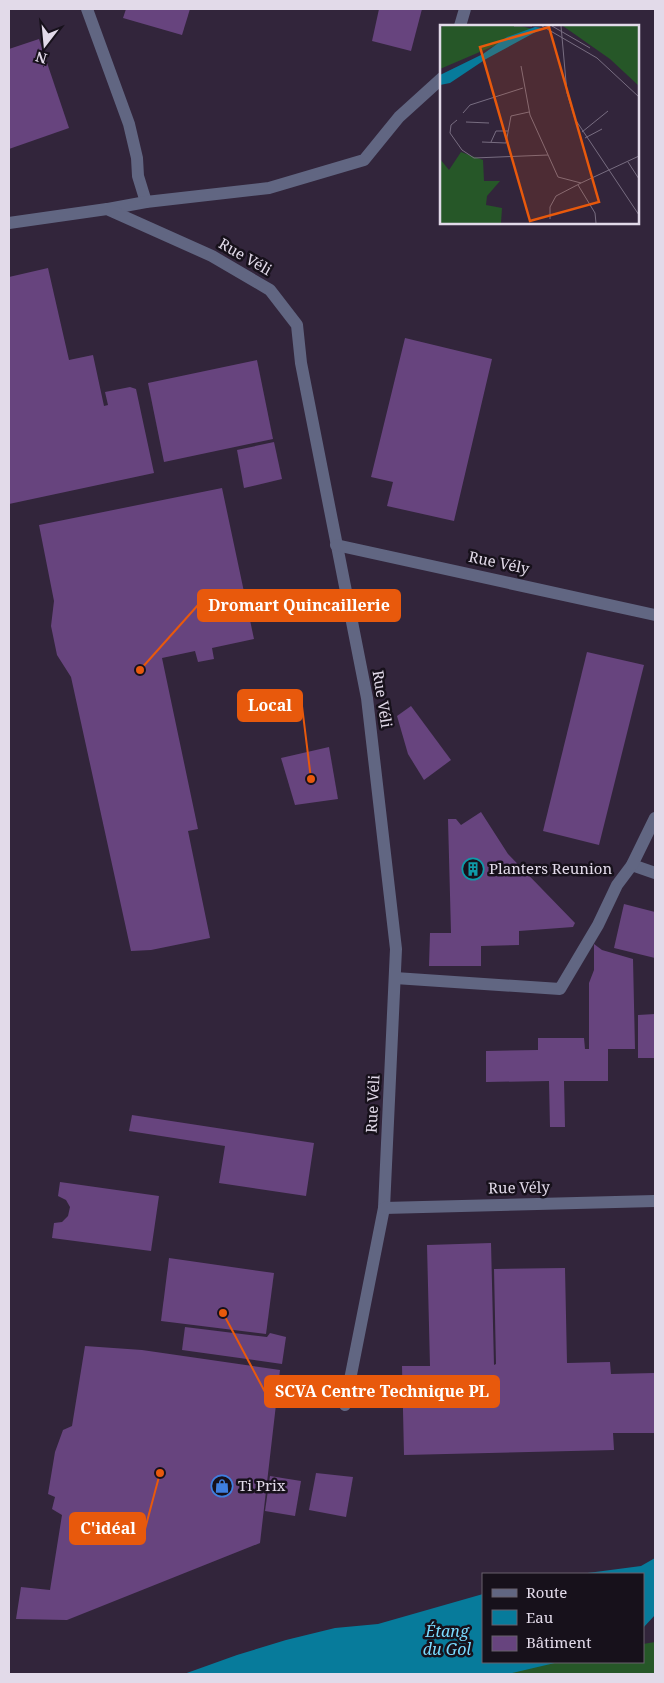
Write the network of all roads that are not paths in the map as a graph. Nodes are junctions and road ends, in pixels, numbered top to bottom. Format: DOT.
graph roads {
  1 [pos="87,9"];
  2 [pos="465,9"];
  3 [pos="460,25"];
  4 [pos="440,80"];
  5 [pos="146,202"];
  6 [pos="107,209"];
  7 [pos="9,224"];
  8 [pos="336,545"];
  9 [pos="655,615"];
  10 [pos="655,818"];
  11 [pos="632,865"];
  12 [pos="655,873"];
  13 [pos="395,978"];
  14 [pos="655,1201"];
  15 [pos="384,1208"];
  16 [pos="345,1405"];
  1 -- 5 [label="street"];
  2 -- 3 [label="street"];
  4 -- 5 [label="street"];
  5 -- 6 [label="street"];
  6 -- 7 [label="street"];
  6 -- 8 [label="street, Rue Véli"];
  8 -- 9 [label="street, Rue Vély"];
  8 -- 13 [label="street, Rue Véli"];
  10 -- 11 [label="street"];
  11 -- 12 [label="street"];
  11 -- 13 [label="street"];
  13 -- 15 [label="street, Rue Véli"];
  14 -- 15 [label="street, Rue Vély"];
  15 -- 16 [label="street, Rue Véli"];
}
